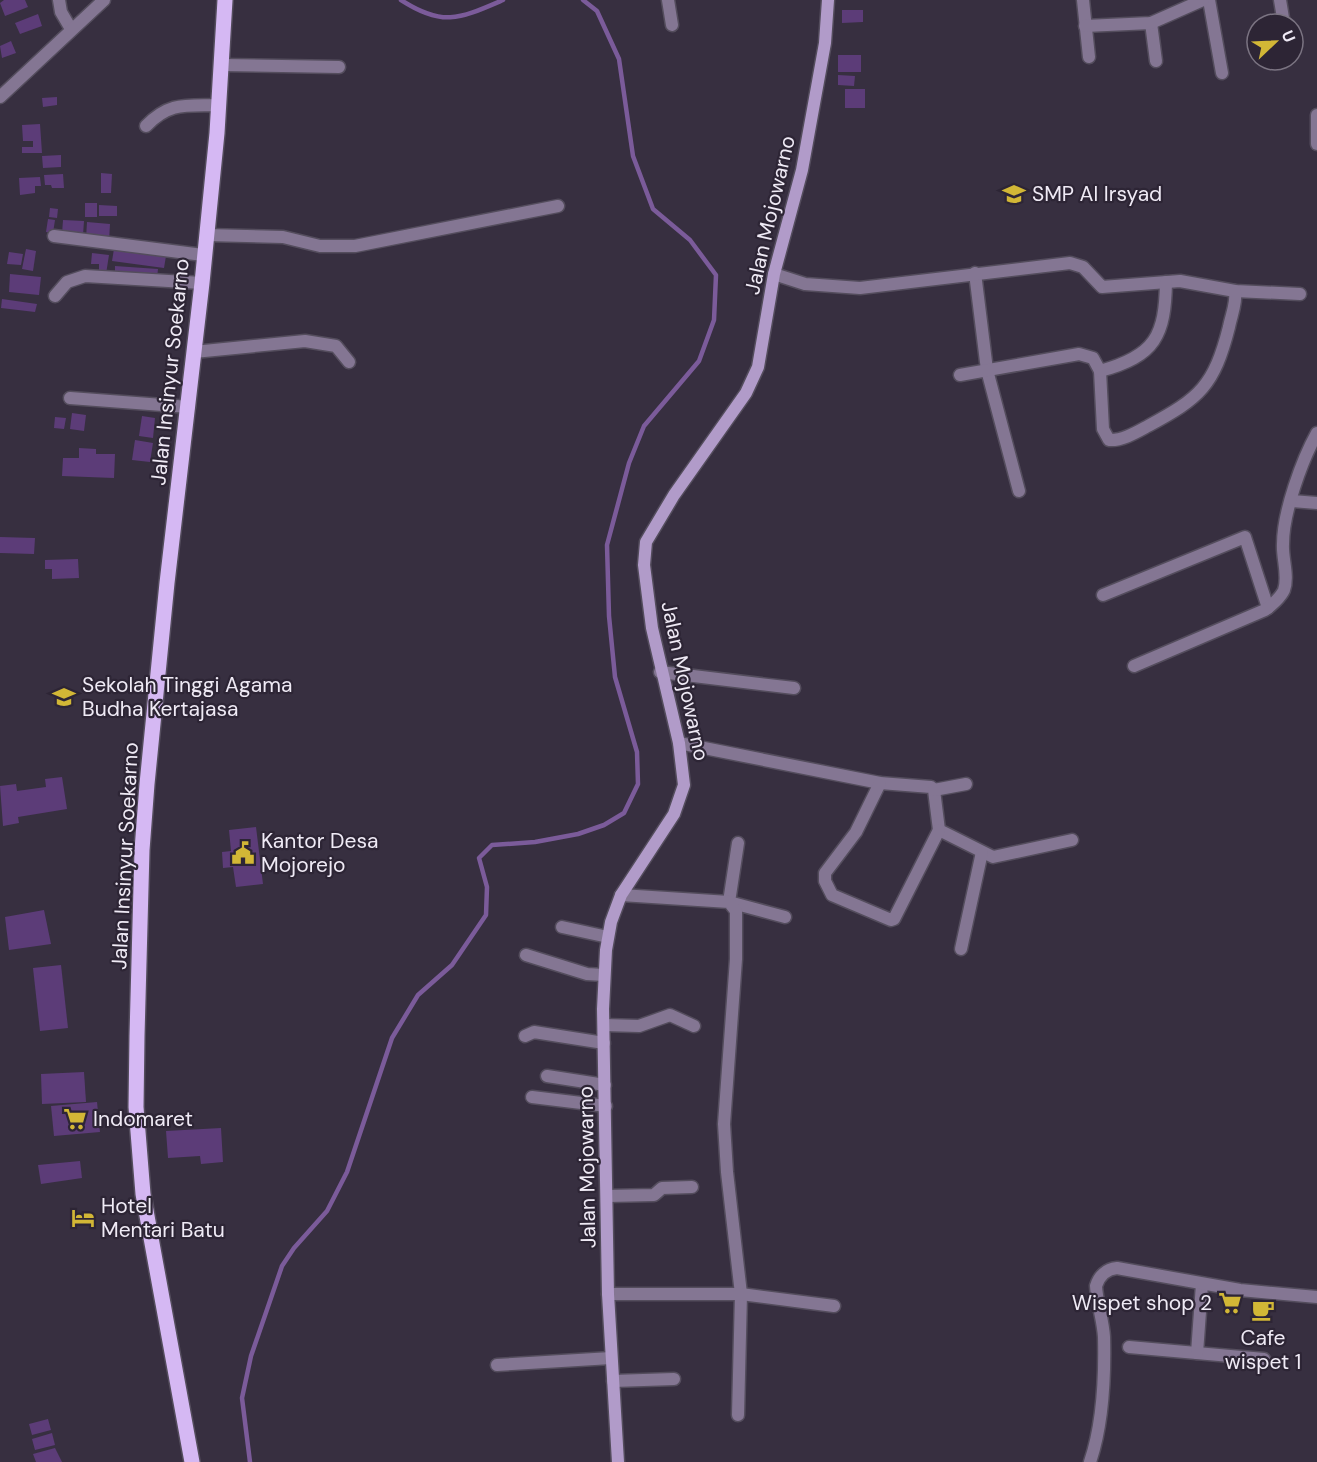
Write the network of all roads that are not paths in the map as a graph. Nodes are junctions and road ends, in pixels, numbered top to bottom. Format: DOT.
graph roads {
  1 [pos="60,0"];
  2 [pos="104,0"];
  3 [pos="225,0"];
  4 [pos="668,0"];
  5 [pos="828,0"];
  6 [pos="1083,0"];
  7 [pos="1203,0"];
  8 [pos="1209,0"];
  9 [pos="1151,23"];
  10 [pos="672,25"];
  11 [pos="1085,26"];
  12 [pos="71,28"];
  13 [pos="1089,57"];
  14 [pos="1156,61"];
  15 [pos="222,65"];
  16 [pos="339,67"];
  17 [pos="1222,73"];
  18 [pos="0,97"];
  19 [pos="219,105"];
  20 [pos="1317,116"];
  21 [pos="146,126"];
  22 [pos="1317,144"];
  23 [pos="558,206"];
  24 [pos="207,235"];
  25 [pos="54,236"];
  26 [pos="203,255"];
  27 [pos="975,273"];
  28 [pos="774,274"];
  29 [pos="1166,282"];
  30 [pos="202,283"];
  31 [pos="1235,291"];
  32 [pos="1300,294"];
  33 [pos="55,296"];
  34 [pos="194,352"];
  35 [pos="349,362"];
  36 [pos="987,370"];
  37 [pos="1100,371"];
  38 [pos="960,375"];
  39 [pos="70,398"];
  40 [pos="189,407"];
  41 [pos="1317,433"];
  42 [pos="1314,446"];
  43 [pos="1019,491"];
  44 [pos="1292,501"];
  45 [pos="1317,503"];
  46 [pos="1103,595"];
  47 [pos="1268,608"];
  48 [pos="1134,666"];
  49 [pos="660,672"];
  50 [pos="794,688"];
  51 [pos="679,743"];
  52 [pos="880,783"];
  53 [pos="966,784"];
  54 [pos="934,789"];
  55 [pos="939,830"];
  56 [pos="1072,840"];
  57 [pos="738,843"];
  58 [pos="982,852"];
  59 [pos="621,895"];
  60 [pos="729,902"];
  61 [pos="785,916"];
  62 [pos="562,927"];
  63 [pos="608,938"];
  64 [pos="960,949"];
  65 [pos="526,955"];
  66 [pos="604,975"];
  67 [pos="604,1026"];
  68 [pos="694,1026"];
  69 [pos="525,1036"];
  70 [pos="604,1042"];
  71 [pos="547,1076"];
  72 [pos="605,1085"];
  73 [pos="532,1097"];
  74 [pos="606,1106"];
  75 [pos="692,1187"];
  76 [pos="607,1196"];
  77 [pos="1202,1284"];
  78 [pos="608,1293"];
  79 [pos="741,1294"];
  80 [pos="1317,1297"];
  81 [pos="834,1305"];
  82 [pos="1129,1347"];
  83 [pos="1197,1353"];
  84 [pos="611,1358"];
  85 [pos="1263,1359"];
  86 [pos="497,1365"];
  87 [pos="674,1379"];
  88 [pos="613,1381"];
  89 [pos="738,1416"];
  90 [pos="192,1462"];
  91 [pos="618,1462"];
  92 [pos="1090,1462"];
  1 -- 12 [label="street"];
  2 -- 12 [label="street"];
  3 -- 15 [label="main road, Jalan Insinyur Soekarno"];
  4 -- 10 [label="street"];
  5 -- 28 [label="street, Jalan Mojowarno"];
  6 -- 11 [label="street"];
  7 -- 9 [label="street"];
  8 -- 17 [label="street"];
  9 -- 11 [label="street"];
  9 -- 14 [label="street"];
  11 -- 13 [label="street"];
  12 -- 18 [label="street"];
  15 -- 16 [label="street"];
  15 -- 19 [label="main road, Jalan Insinyur Soekarno"];
  19 -- 21 [label="street"];
  19 -- 24 [label="main road, Jalan Insinyur Soekarno"];
  20 -- 22 [label="street"];
  23 -- 24 [label="street"];
  24 -- 26 [label="main road, Jalan Insinyur Soekarno"];
  25 -- 26 [label="street"];
  26 -- 30 [label="main road, Jalan Insinyur Soekarno"];
  27 -- 28 [label="street"];
  27 -- 29 [label="street"];
  27 -- 36 [label="street"];
  28 -- 49 [label="street, Jalan Mojowarno"];
  29 -- 31 [label="street"];
  29 -- 37 [label="street"];
  30 -- 33 [label="street"];
  30 -- 34 [label="main road, Jalan Insinyur Soekarno"];
  31 -- 32 [label="street"];
  31 -- 37 [label="street"];
  34 -- 35 [label="street"];
  34 -- 40 [label="main road, Jalan Insinyur Soekarno"];
  36 -- 37 [label="street"];
  36 -- 38 [label="street"];
  36 -- 43 [label="street"];
  39 -- 40 [label="street"];
  40 -- 90 [label="main road, Jalan Insinyur Soekarno"];
  41 -- 42 [label="street"];
  42 -- 44 [label="street"];
  44 -- 45 [label="street"];
  44 -- 47 [label="street"];
  46 -- 47 [label="street"];
  47 -- 48 [label="street"];
  49 -- 50 [label="street"];
  49 -- 51 [label="street, Jalan Mojowarno"];
  51 -- 52 [label="street"];
  51 -- 59 [label="street, Jalan Mojowarno"];
  52 -- 54 [label="street"];
  52 -- 55 [label="street"];
  53 -- 54 [label="street"];
  54 -- 55 [label="street"];
  55 -- 58 [label="street"];
  56 -- 58 [label="street"];
  57 -- 60 [label="street"];
  58 -- 64 [label="street"];
  59 -- 60 [label="street"];
  59 -- 63 [label="street, Jalan Mojowarno"];
  60 -- 61 [label="street"];
  60 -- 79 [label="street"];
  62 -- 63 [label="street"];
  63 -- 66 [label="street, Jalan Mojowarno"];
  65 -- 66 [label="street"];
  66 -- 67 [label="street, Jalan Mojowarno"];
  67 -- 68 [label="street"];
  67 -- 70 [label="street, Jalan Mojowarno"];
  69 -- 70 [label="street"];
  70 -- 72 [label="street, Jalan Mojowarno"];
  71 -- 72 [label="street"];
  72 -- 74 [label="street, Jalan Mojowarno"];
  73 -- 74 [label="street"];
  74 -- 76 [label="street, Jalan Mojowarno"];
  75 -- 76 [label="street"];
  76 -- 78 [label="street, Jalan Mojowarno"];
  77 -- 80 [label="street"];
  77 -- 83 [label="street"];
  77 -- 92 [label="street"];
  78 -- 79 [label="street"];
  78 -- 84 [label="street, Jalan Mojowarno"];
  79 -- 81 [label="street"];
  79 -- 89 [label="street"];
  82 -- 83 [label="street"];
  83 -- 85 [label="street"];
  84 -- 86 [label="street"];
  84 -- 88 [label="street, Jalan Mojowarno"];
  87 -- 88 [label="street"];
  88 -- 91 [label="street, Jalan Mojowarno"];
}
